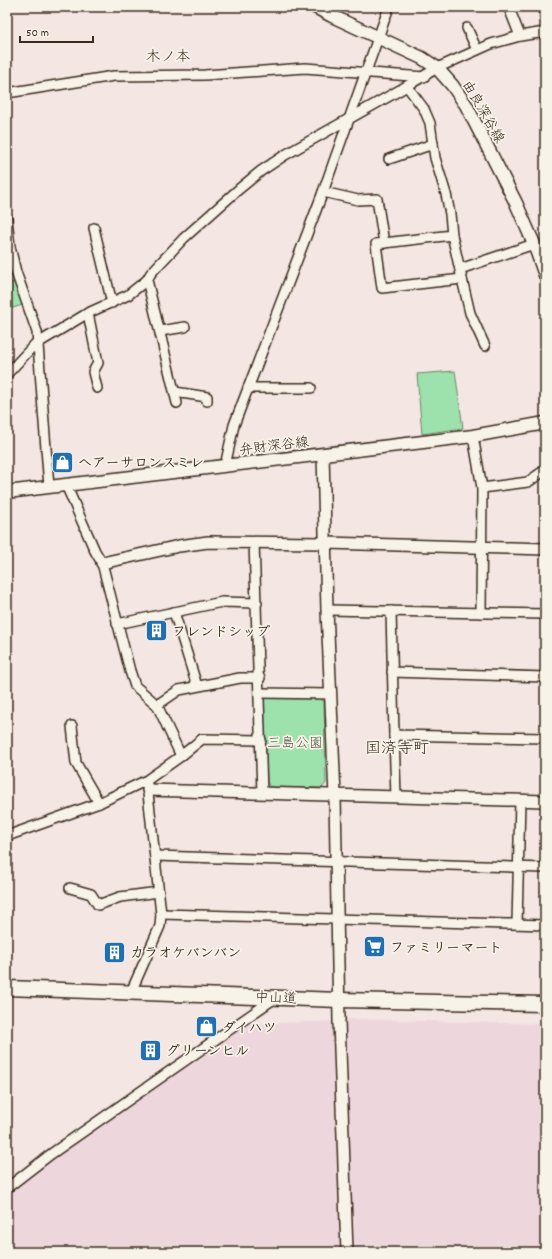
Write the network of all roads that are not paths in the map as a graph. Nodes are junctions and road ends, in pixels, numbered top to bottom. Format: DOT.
graph roads {
  1 [pos="315,7"];
  2 [pos="389,7"];
  3 [pos="543,7"];
  4 [pos="509,8"];
  5 [pos="545,15"];
  6 [pos="467,28"];
  7 [pos="545,32"];
  8 [pos="520,36"];
  9 [pos="378,38"];
  10 [pos="476,50"];
  11 [pos="438,68"];
  12 [pos="366,72"];
  13 [pos="424,77"];
  14 [pos="407,86"];
  15 [pos="7,93"];
  16 [pos="349,119"];
  17 [pos="433,144"];
  18 [pos="389,159"];
  19 [pos="323,192"];
  20 [pos="7,218"];
  21 [pos="94,228"];
  22 [pos="452,235"];
  23 [pos="384,244"];
  24 [pos="534,244"];
  25 [pos="8,246"];
  26 [pos="460,269"];
  27 [pos="545,276"];
  28 [pos="462,279"];
  29 [pos="147,280"];
  30 [pos="112,302"];
  31 [pos="88,313"];
  32 [pos="185,327"];
  33 [pos="160,331"];
  34 [pos="38,342"];
  35 [pos="485,346"];
  36 [pos="7,374"];
  37 [pos="97,388"];
  38 [pos="248,388"];
  39 [pos="311,388"];
  40 [pos="175,392"];
  41 [pos="207,401"];
  42 [pos="178,403"];
  43 [pos="545,423"];
  44 [pos="473,436"];
  45 [pos="323,454"];
  46 [pos="225,466"];
  47 [pos="545,470"];
  48 [pos="66,485"];
  49 [pos="49,487"];
  50 [pos="482,488"];
  51 [pos="7,492"];
  52 [pos="254,542"];
  53 [pos="326,543"];
  54 [pos="482,547"];
  55 [pos="545,549"];
  56 [pos="102,563"];
  57 [pos="257,603"];
  58 [pos="327,610"];
  59 [pos="174,612"];
  60 [pos="391,612"];
  61 [pos="481,613"];
  62 [pos="545,614"];
  63 [pos="117,624"];
  64 [pos="392,672"];
  65 [pos="545,677"];
  66 [pos="260,678"];
  67 [pos="197,686"];
  68 [pos="260,693"];
  69 [pos="330,694"];
  70 [pos="157,705"];
  71 [pos="72,726"];
  72 [pos="394,734"];
  73 [pos="545,738"];
  74 [pos="260,740"];
  75 [pos="181,756"];
  76 [pos="148,785"];
  77 [pos="262,793"];
  78 [pos="335,796"];
  79 [pos="396,797"];
  80 [pos="520,800"];
  81 [pos="545,801"];
  82 [pos="99,803"];
  83 [pos="7,836"];
  84 [pos="155,856"];
  85 [pos="336,861"];
  86 [pos="519,867"];
  87 [pos="545,868"];
  88 [pos="70,888"];
  89 [pos="159,892"];
  90 [pos="161,914"];
  91 [pos="338,919"];
  92 [pos="517,924"];
  93 [pos="545,925"];
  94 [pos="7,988"];
  95 [pos="131,992"];
  96 [pos="276,997"];
  97 [pos="339,1000"];
  98 [pos="545,1004"];
  99 [pos="7,1188"];
  100 [pos="347,1252"];
  1 -- 9 [label="main road, 由良深谷線"];
  2 -- 9 [label="street"];
  3 -- 5 [label="street"];
  4 -- 8 [label="street"];
  6 -- 10 [label="street"];
  7 -- 8 [label="street"];
  8 -- 10 [label="street"];
  9 -- 11 [label="main road, 由良深谷線"];
  9 -- 12 [label="street"];
  10 -- 11 [label="street"];
  11 -- 13 [label="street"];
  11 -- 24 [label="main road, 由良深谷線"];
  12 -- 13 [label="street"];
  12 -- 15 [label="street"];
  12 -- 16 [label="street"];
  13 -- 14 [label="street"];
  14 -- 16 [label="street"];
  14 -- 17 [label="street"];
  16 -- 19 [label="street"];
  16 -- 29 [label="street"];
  17 -- 18 [label="street"];
  17 -- 22 [label="street"];
  19 -- 23 [label="street"];
  19 -- 38 [label="street"];
  20 -- 25 [label="street"];
  21 -- 30 [label="street"];
  22 -- 23 [label="street"];
  22 -- 26 [label="street"];
  23 -- 28 [label="street"];
  24 -- 26 [label="street"];
  24 -- 27 [label="main road, 由良深谷線"];
  25 -- 34 [label="street"];
  26 -- 28 [label="street"];
  28 -- 35 [label="street"];
  29 -- 30 [label="street"];
  29 -- 33 [label="street"];
  30 -- 31 [label="street"];
  31 -- 34 [label="street"];
  31 -- 37 [label="street"];
  32 -- 33 [label="street"];
  33 -- 40 [label="street"];
  34 -- 36 [label="street"];
  34 -- 49 [label="street"];
  38 -- 39 [label="street"];
  38 -- 46 [label="street"];
  40 -- 41 [label="street"];
  40 -- 42 [label="street"];
  43 -- 44 [label="main road, 弁財深谷線"];
  44 -- 45 [label="main road, 弁財深谷線"];
  44 -- 50 [label="street"];
  45 -- 46 [label="main road, 弁財深谷線"];
  45 -- 53 [label="street"];
  46 -- 48 [label="main road, 弁財深谷線"];
  47 -- 50 [label="street"];
  48 -- 49 [label="main road, 弁財深谷線"];
  48 -- 56 [label="street"];
  49 -- 51 [label="main road, 弁財深谷線"];
  50 -- 54 [label="street"];
  52 -- 53 [label="street"];
  52 -- 56 [label="street"];
  52 -- 57 [label="street"];
  53 -- 54 [label="street"];
  53 -- 58 [label="street"];
  54 -- 55 [label="street"];
  54 -- 61 [label="street"];
  56 -- 63 [label="street"];
  57 -- 59 [label="street"];
  57 -- 66 [label="street"];
  58 -- 60 [label="street"];
  58 -- 69 [label="street"];
  59 -- 63 [label="street"];
  59 -- 67 [label="street"];
  60 -- 61 [label="street"];
  60 -- 64 [label="street"];
  61 -- 62 [label="street"];
  63 -- 70 [label="street"];
  64 -- 65 [label="street"];
  64 -- 72 [label="street"];
  66 -- 67 [label="street"];
  66 -- 68 [label="street"];
  67 -- 70 [label="street"];
  68 -- 69 [label="street"];
  68 -- 74 [label="street"];
  69 -- 78 [label="street"];
  70 -- 75 [label="street"];
  71 -- 82 [label="street"];
  72 -- 73 [label="street"];
  72 -- 79 [label="street"];
  74 -- 75 [label="street"];
  74 -- 77 [label="street"];
  75 -- 76 [label="street"];
  76 -- 77 [label="street"];
  76 -- 82 [label="street"];
  76 -- 84 [label="street"];
  77 -- 78 [label="street"];
  78 -- 79 [label="street"];
  78 -- 85 [label="street"];
  79 -- 80 [label="street"];
  80 -- 81 [label="street"];
  80 -- 86 [label="street"];
  82 -- 83 [label="street"];
  84 -- 85 [label="street"];
  84 -- 89 [label="street"];
  85 -- 86 [label="street"];
  85 -- 91 [label="street"];
  86 -- 87 [label="street"];
  86 -- 92 [label="street"];
  88 -- 89 [label="street"];
  89 -- 90 [label="street"];
  90 -- 91 [label="street"];
  90 -- 95 [label="street"];
  91 -- 92 [label="street"];
  91 -- 97 [label="street"];
  92 -- 93 [label="street"];
  94 -- 95 [label="highway, 中山道"];
  95 -- 96 [label="highway, 中山道"];
  96 -- 97 [label="highway, 中山道"];
  96 -- 99 [label="street"];
  97 -- 98 [label="highway, 中山道"];
  97 -- 100 [label="street"];
}
